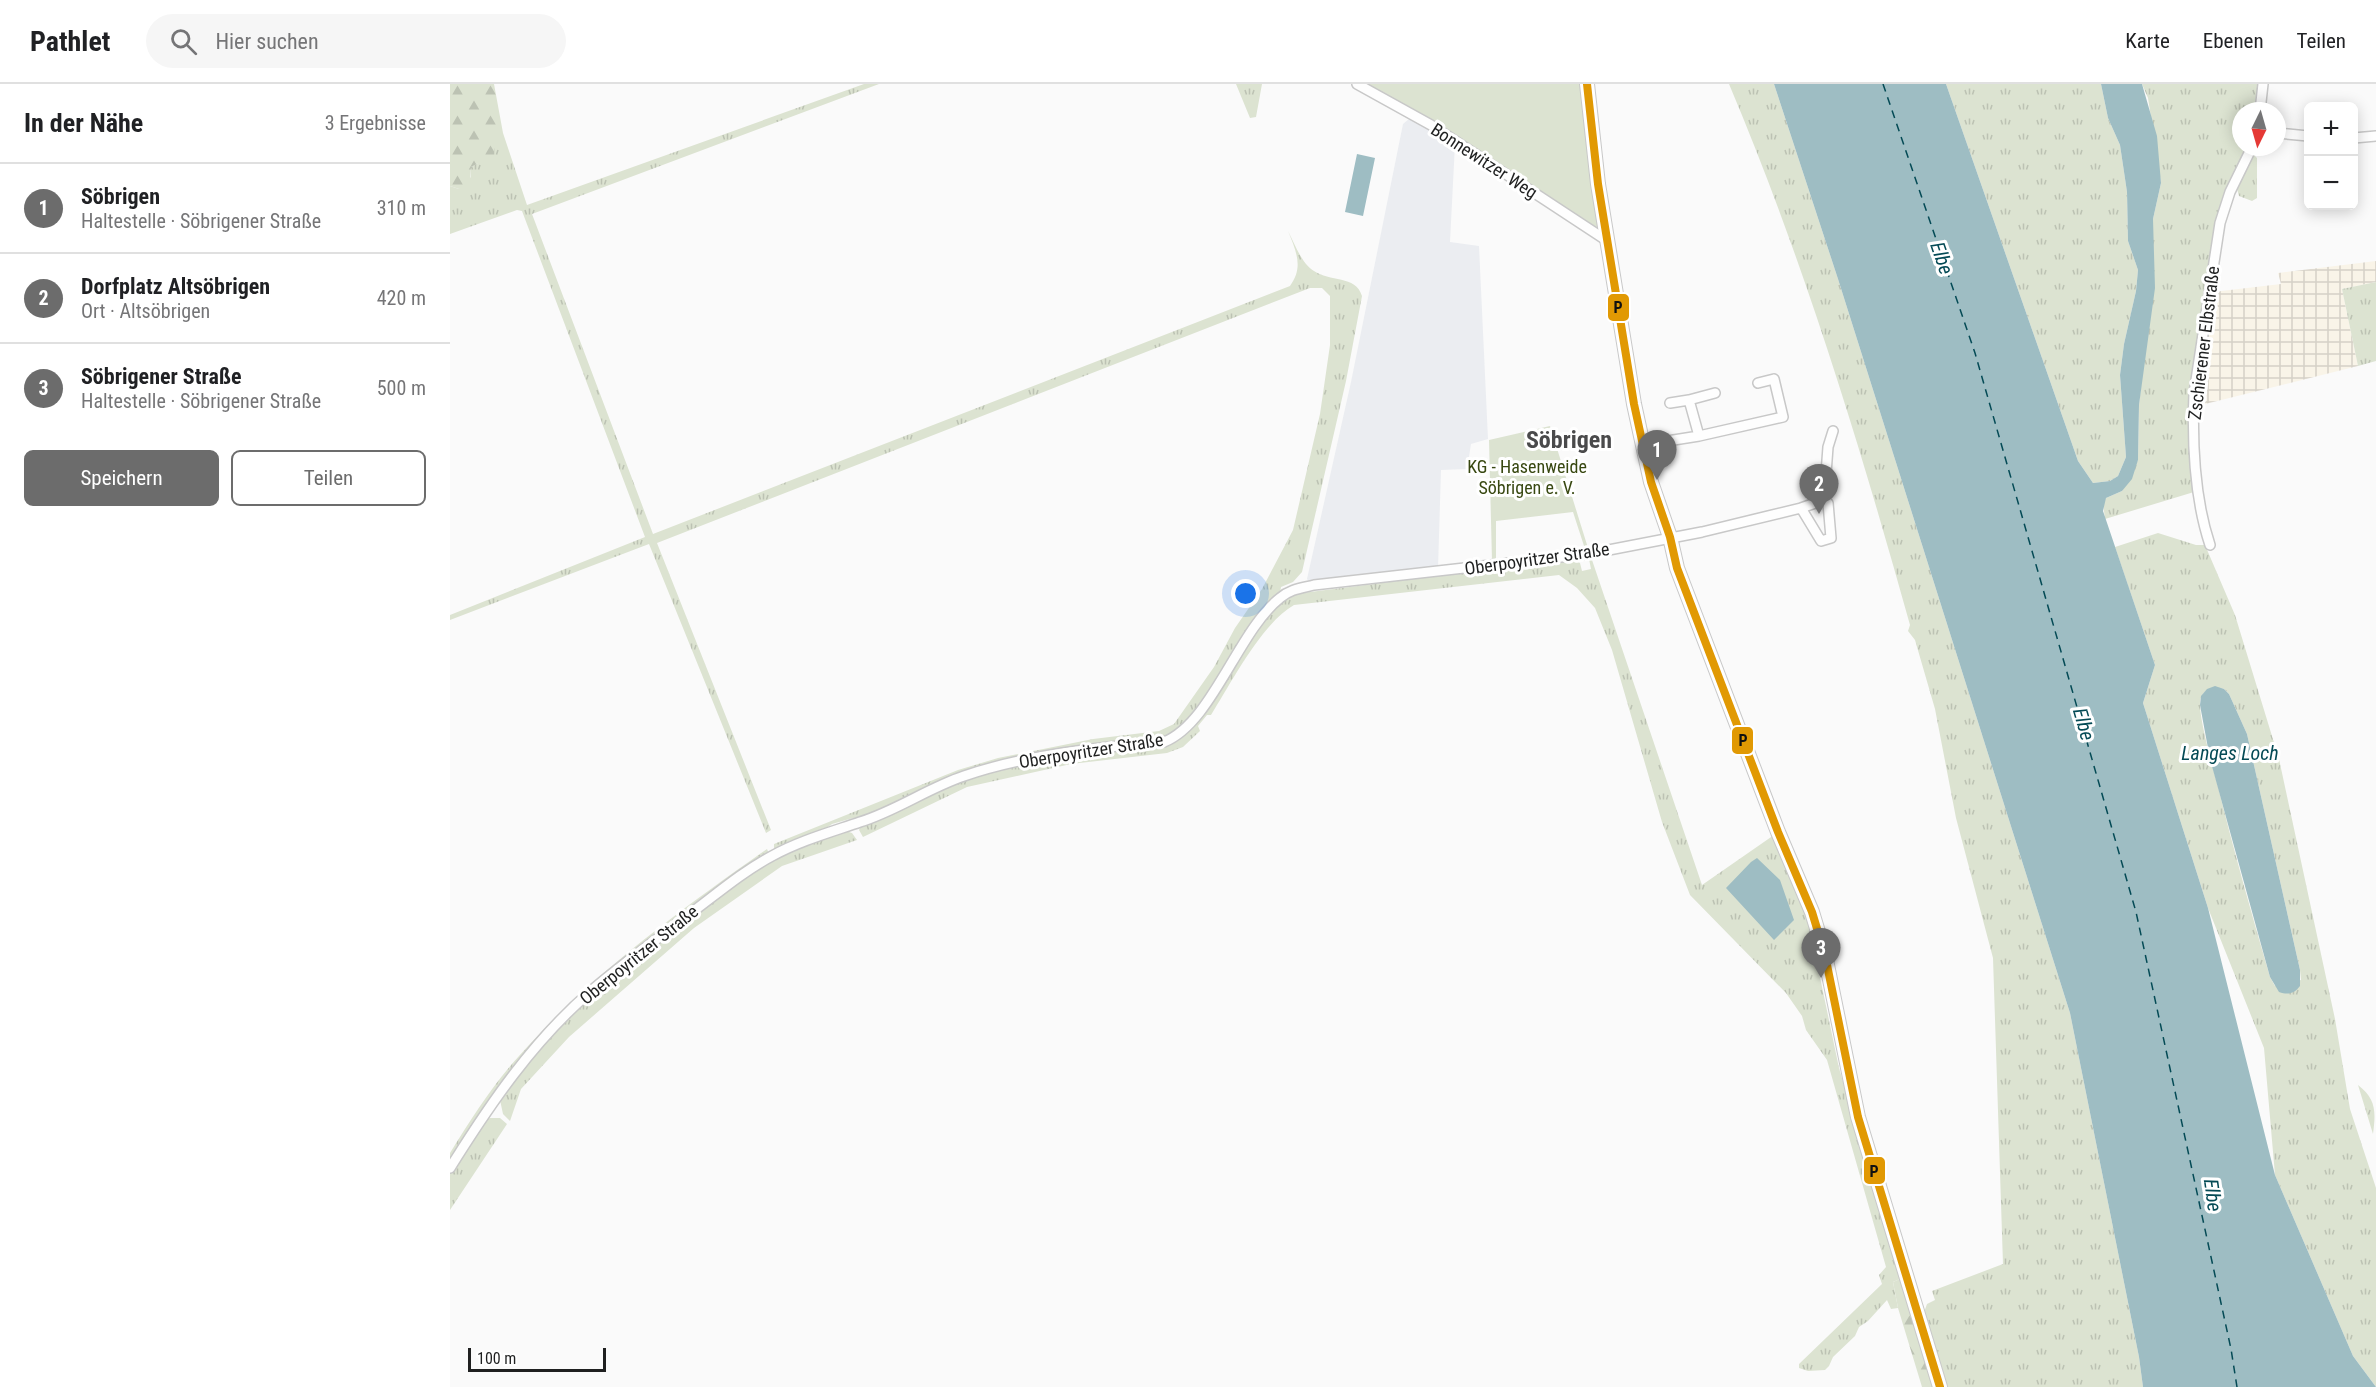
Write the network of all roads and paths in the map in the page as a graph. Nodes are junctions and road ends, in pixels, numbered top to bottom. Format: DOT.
graph roads {
  1 [pos="1357,84"];
  2 [pos="1587,84"];
  3 [pos="2264,84"];
  4 [pos="2261,102"];
  5 [pos="2286,134"];
  6 [pos="2304,136"];
  7 [pos="2376,136"];
  8 [pos="2358,138"];
  9 [pos="2248,156"];
  10 [pos="1609,242"];
  11 [pos="1758,383"];
  12 [pos="1715,393"];
  13 [pos="1689,400"];
  14 [pos="1670,403"];
  15 [pos="1833,431"];
  16 [pos="1699,436"];
  17 [pos="1641,445"];
  18 [pos="1824,500"];
  19 [pos="1801,508"];
  20 [pos="1670,537"];
  21 [pos="2210,545"];
  22 [pos="450,1168"];
  23 [pos="1940,1387"];
  1 -- 10 [label="street, Bonnewitzer Weg"];
  2 -- 10 [label="street"];
  3 -- 4 [label="street"];
  5 -- 6 [label="street"];
  7 -- 8 [label="street"];
  9 -- 21 [label="street, Zschierener Elbstraße"];
  10 -- 17 [label="street"];
  11 -- 16 [label="street"];
  12 -- 13 [label="street"];
  13 -- 14 [label="street"];
  13 -- 16 [label="street"];
  15 -- 18 [label="street"];
  16 -- 17 [label="street"];
  17 -- 20 [label="street"];
  18 -- 19 [label="street, Oberpoyritzer Straße"];
  18 -- 19 [label="street"];
  19 -- 20 [label="street, Oberpoyritzer Straße"];
  20 -- 22 [label="street, Oberpoyritzer Straße"];
  20 -- 23 [label="street"];
}
